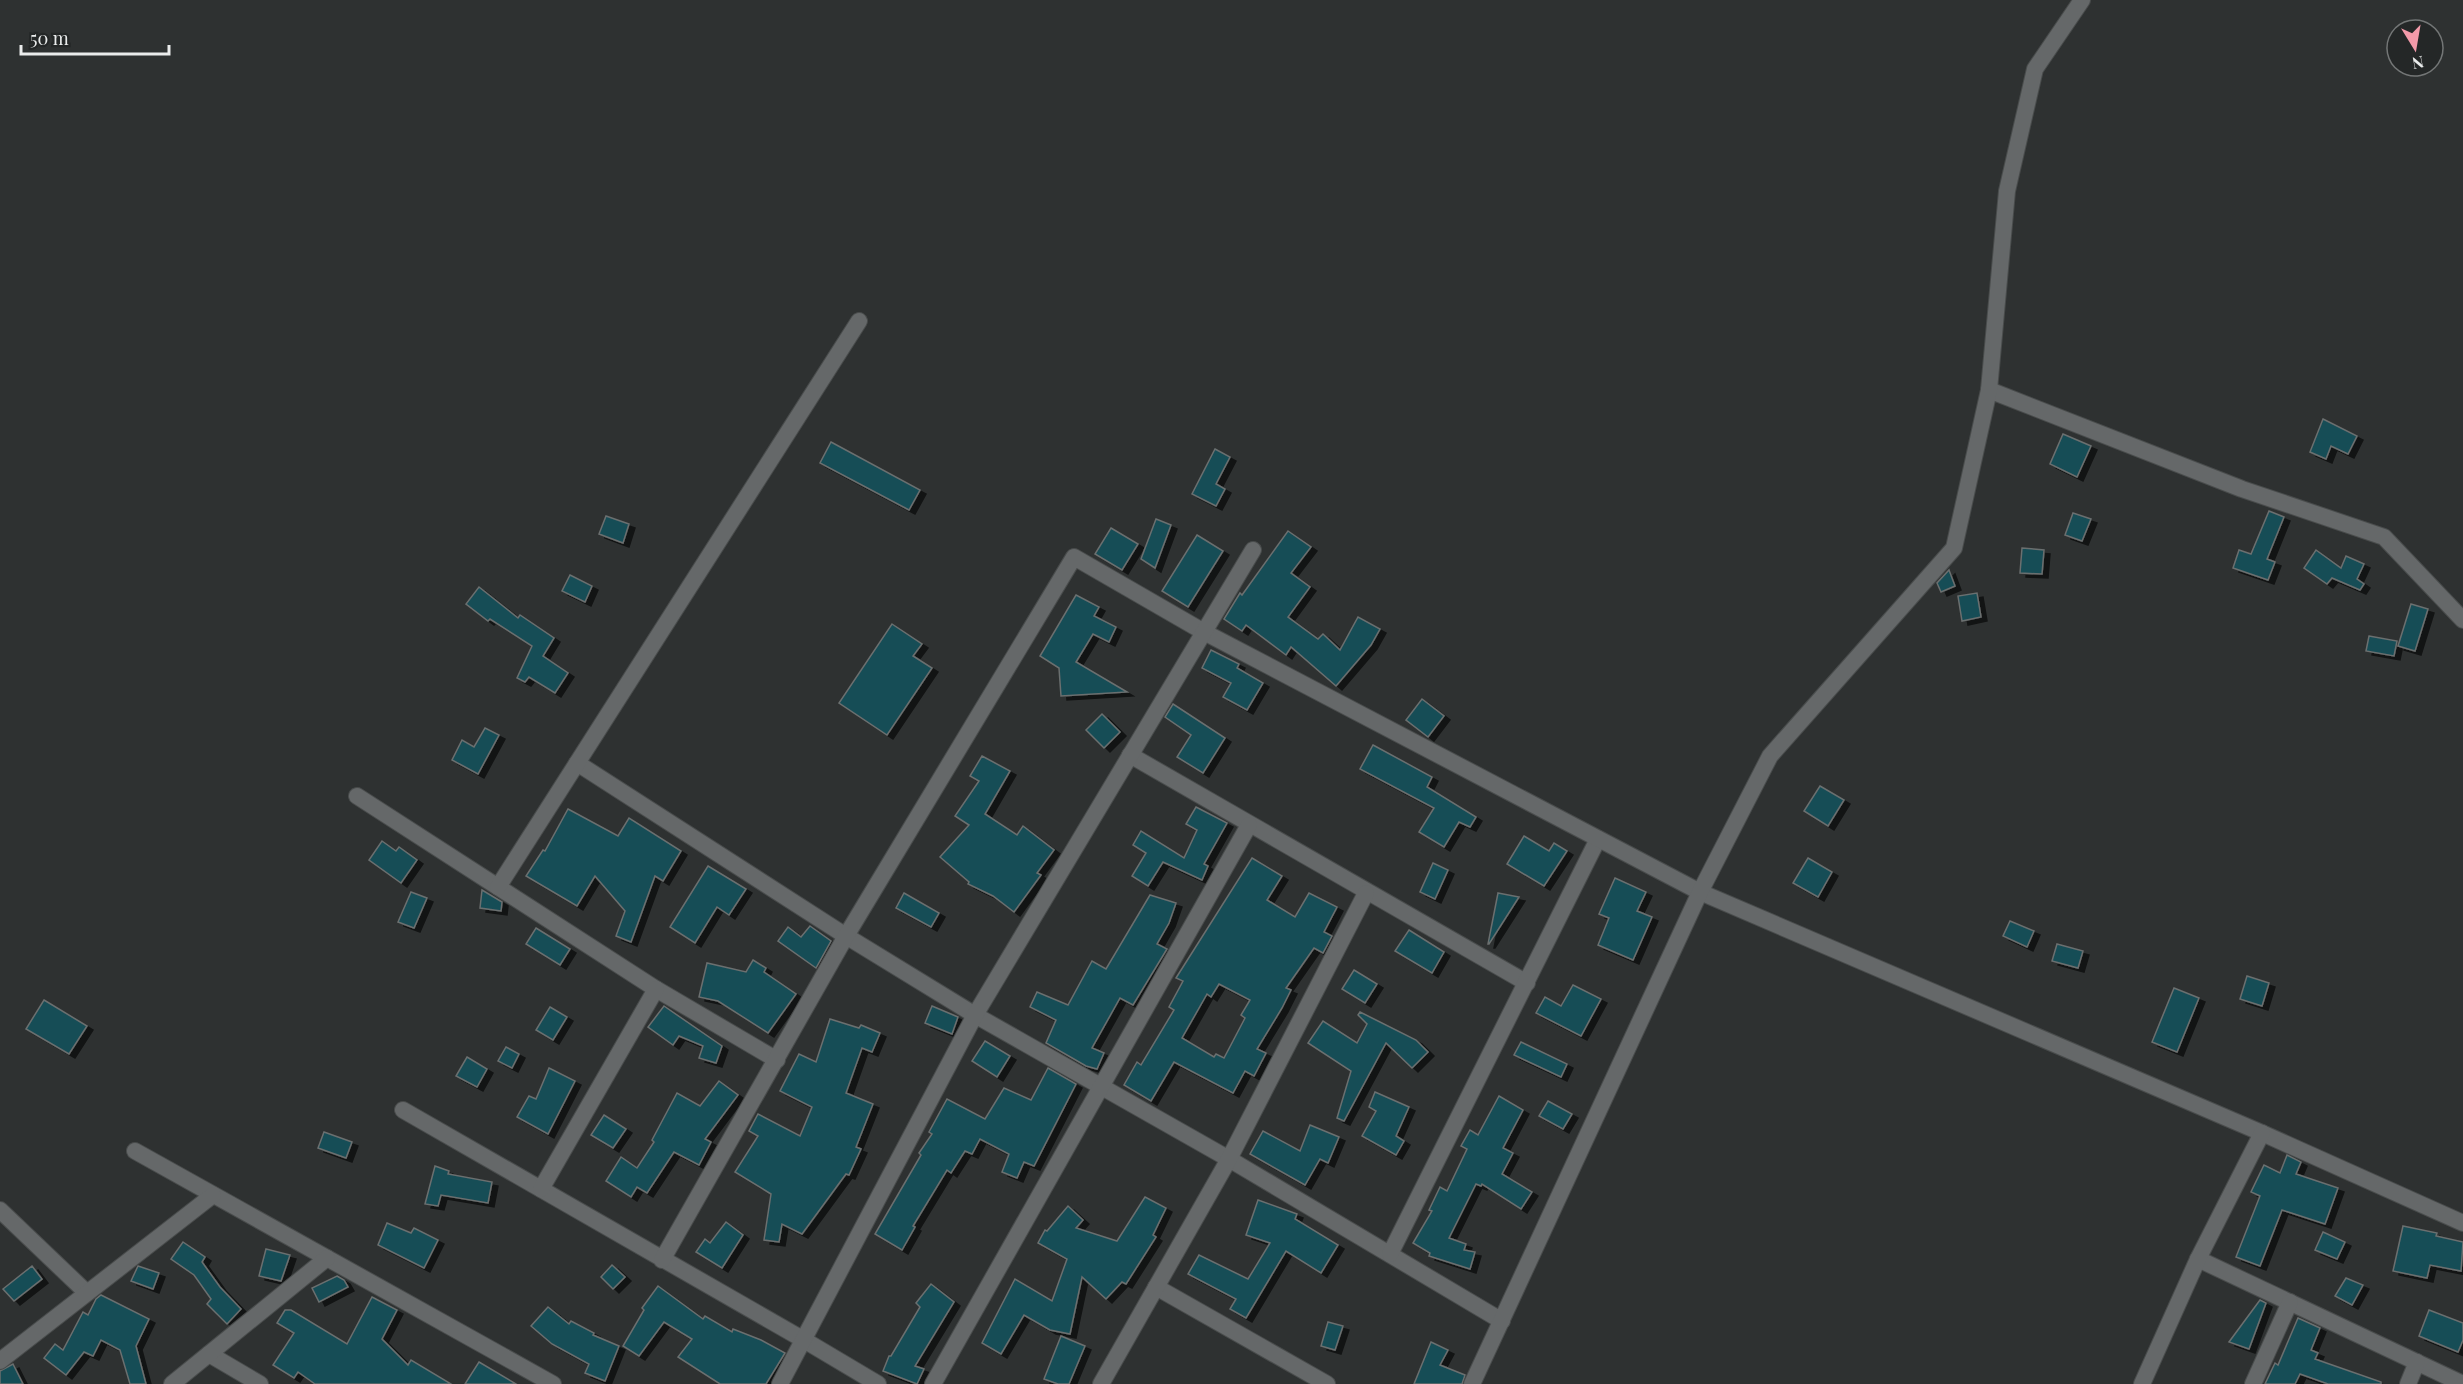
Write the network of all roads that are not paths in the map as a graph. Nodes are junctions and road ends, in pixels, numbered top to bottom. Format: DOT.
graph roads {
  1 [pos="2082,0"];
  2 [pos="859,321"];
  3 [pos="1989,390"];
  4 [pos="1253,550"];
  5 [pos="2463,620"];
  6 [pos="1204,632"];
  7 [pos="1130,755"];
  8 [pos="577,763"];
  9 [pos="357,796"];
  10 [pos="1249,825"];
  11 [pos="1598,839"];
  12 [pos="498,887"];
  13 [pos="1700,892"];
  14 [pos="1366,893"];
  15 [pos="846,936"];
  16 [pos="1527,983"];
  17 [pos="657,988"];
  18 [pos="975,1015"];
  19 [pos="777,1060"];
  20 [pos="1100,1086"];
  21 [pos="403,1110"];
  22 [pos="2262,1133"];
  23 [pos="135,1151"];
  24 [pos="1229,1158"];
  25 [pos="541,1189"];
  26 [pos="213,1195"];
  27 [pos="0,1210"];
  28 [pos="2463,1223"];
  29 [pos="1390,1254"];
  30 [pos="327,1258"];
  31 [pos="2198,1259"];
  32 [pos="662,1260"];
  33 [pos="1156,1287"];
  34 [pos="87,1293"];
  35 [pos="2290,1302"];
  36 [pos="1503,1320"];
  37 [pos="804,1340"];
  38 [pos="209,1354"];
  39 [pos="0,1361"];
  40 [pos="2418,1362"];
  41 [pos="172,1384"];
  42 [pos="261,1384"];
  43 [pos="553,1384"];
  44 [pos="780,1384"];
  45 [pos="878,1384"];
  46 [pos="933,1384"];
  47 [pos="1101,1384"];
  48 [pos="1325,1384"];
  49 [pos="1472,1384"];
  50 [pos="2142,1384"];
  51 [pos="2253,1384"];
  52 [pos="2408,1384"];
  53 [pos="2463,1384"];
  1 -- 3 [label="street"];
  2 -- 8 [label="street"];
  3 -- 5 [label="street"];
  3 -- 13 [label="street"];
  4 -- 6 [label="street"];
  6 -- 7 [label="street"];
  6 -- 11 [label="street"];
  6 -- 15 [label="street"];
  7 -- 10 [label="street"];
  7 -- 18 [label="street"];
  8 -- 12 [label="street"];
  8 -- 15 [label="street"];
  9 -- 12 [label="street"];
  10 -- 14 [label="street"];
  10 -- 20 [label="street"];
  11 -- 13 [label="street"];
  11 -- 16 [label="street"];
  12 -- 17 [label="street"];
  13 -- 22 [label="street"];
  13 -- 36 [label="street"];
  14 -- 16 [label="street"];
  14 -- 24 [label="street"];
  15 -- 18 [label="street"];
  15 -- 19 [label="street"];
  16 -- 29 [label="street"];
  17 -- 19 [label="street"];
  17 -- 25 [label="street"];
  18 -- 20 [label="street"];
  18 -- 37 [label="street"];
  19 -- 32 [label="street"];
  20 -- 24 [label="street"];
  20 -- 46 [label="street"];
  21 -- 25 [label="street"];
  22 -- 28 [label="street"];
  22 -- 31 [label="street"];
  23 -- 26 [label="street"];
  24 -- 29 [label="street"];
  24 -- 33 [label="street"];
  25 -- 32 [label="street"];
  26 -- 30 [label="street"];
  26 -- 34 [label="street"];
  27 -- 34 [label="street"];
  29 -- 36 [label="street"];
  30 -- 38 [label="street"];
  30 -- 43 [label="street"];
  31 -- 35 [label="street"];
  31 -- 50 [label="street"];
  32 -- 37 [label="street"];
  33 -- 47 [label="street"];
  33 -- 48 [label="street"];
  34 -- 39 [label="street"];
  35 -- 40 [label="street"];
  35 -- 51 [label="street"];
  36 -- 49 [label="street"];
  37 -- 44 [label="street"];
  37 -- 45 [label="street"];
  38 -- 41 [label="street"];
  38 -- 42 [label="street"];
  40 -- 52 [label="street"];
  40 -- 53 [label="street"];
}
